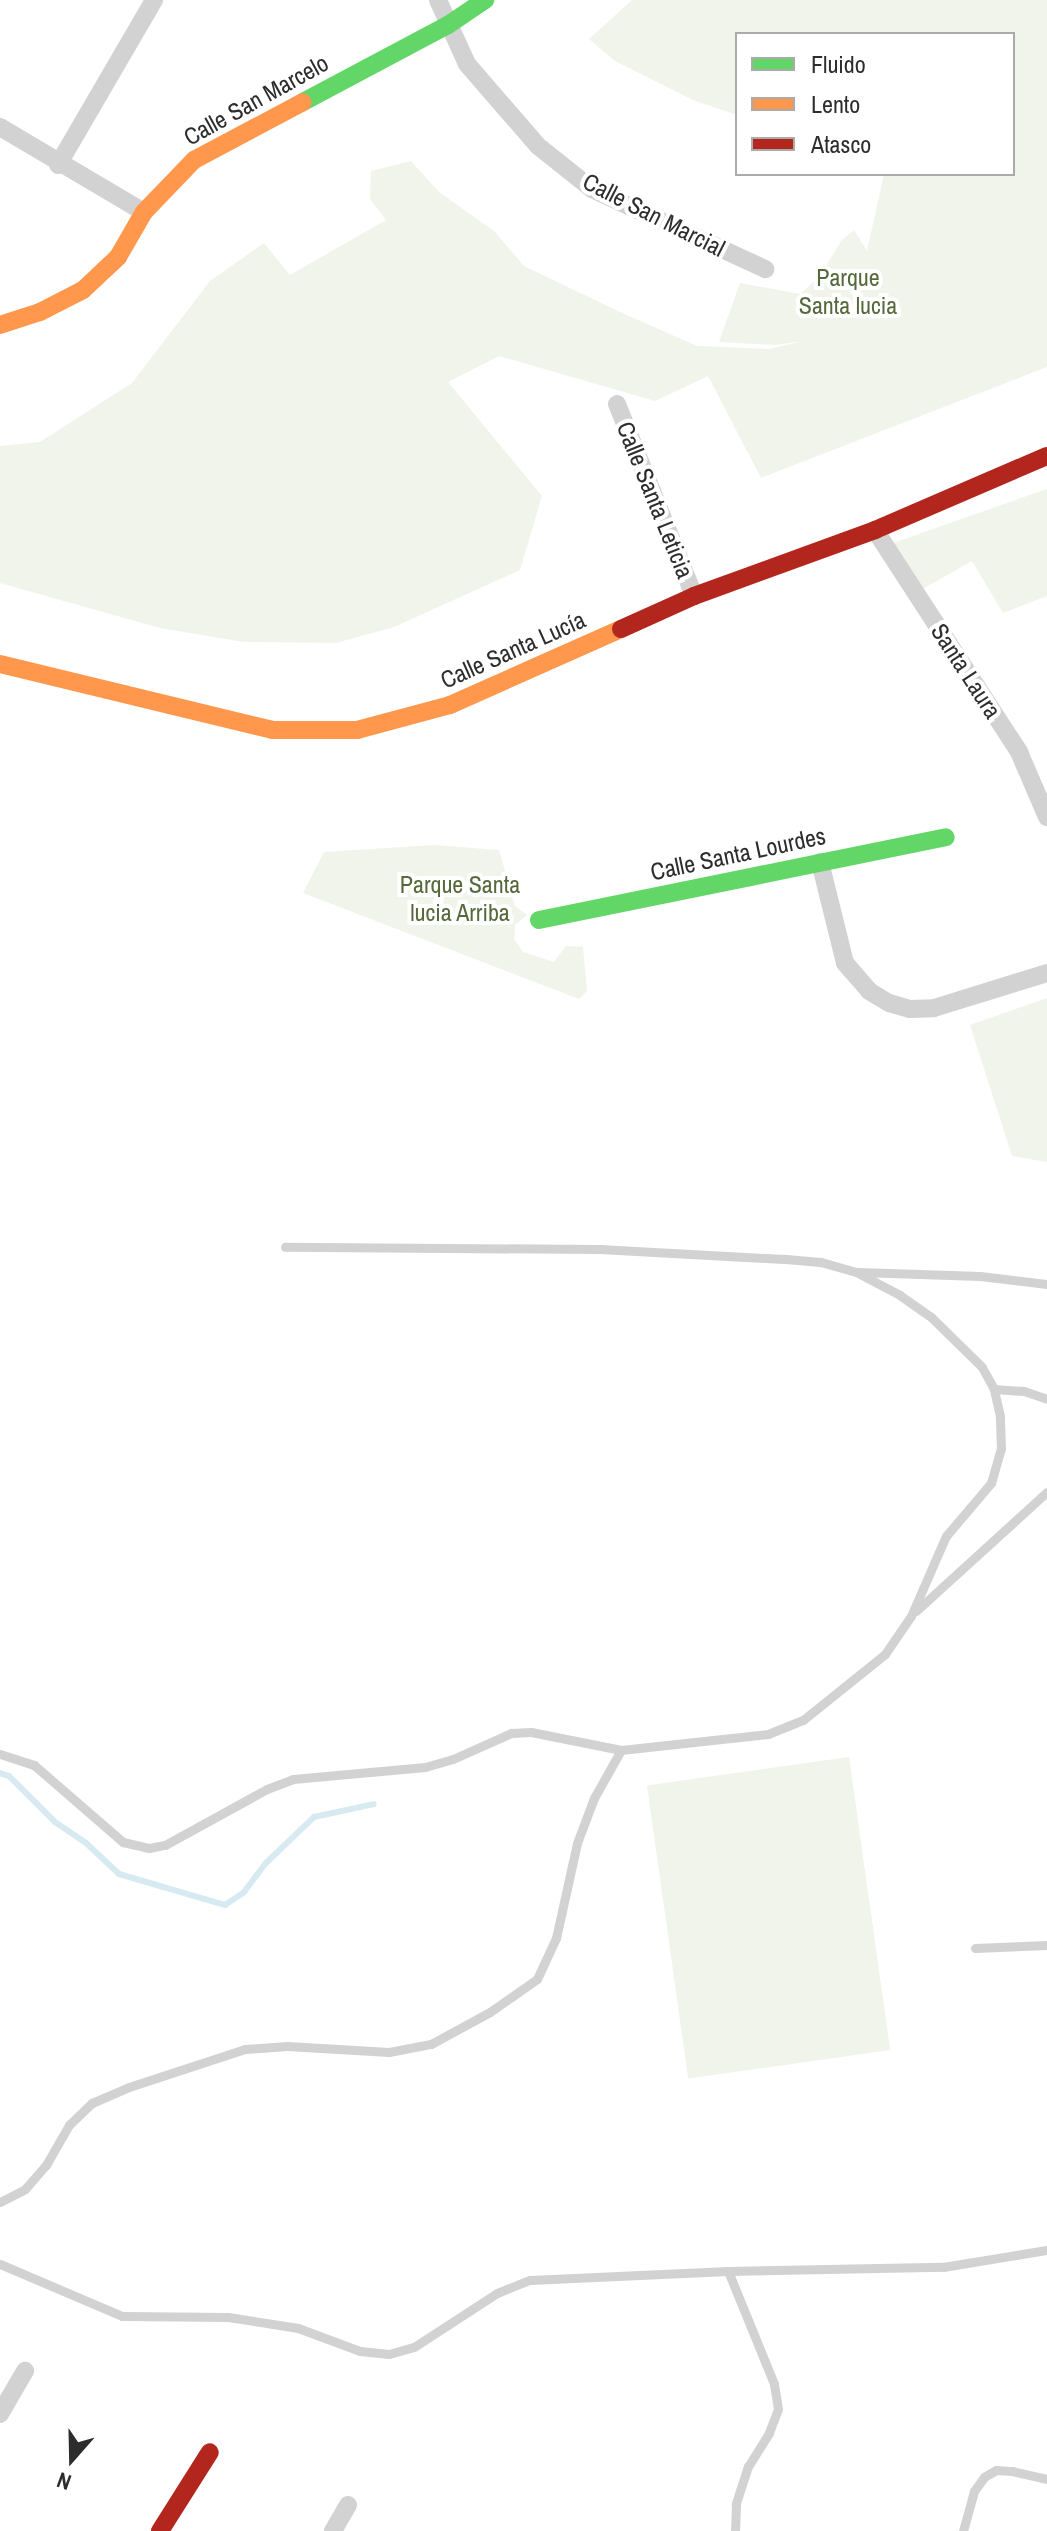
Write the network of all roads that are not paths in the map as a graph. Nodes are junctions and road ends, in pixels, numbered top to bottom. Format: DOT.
graph roads {
  1 [pos="154,0"];
  2 [pos="438,0"];
  3 [pos="485,0"];
  4 [pos="448,25"];
  5 [pos="0,127"];
  6 [pos="58,165"];
  7 [pos="144,212"];
  8 [pos="765,269"];
  9 [pos="0,325"];
  10 [pos="617,404"];
  11 [pos="1047,456"];
  12 [pos="1024,468"];
  13 [pos="1047,468"];
  14 [pos="875,530"];
  15 [pos="694,596"];
  16 [pos="0,664"];
  17 [pos="1047,817"];
  18 [pos="946,837"];
  19 [pos="820,862"];
  20 [pos="539,920"];
  21 [pos="1047,973"];
  22 [pos="285,1247"];
  23 [pos="856,1272"];
  24 [pos="1047,1284"];
  25 [pos="994,1389"];
  26 [pos="1047,1399"];
  27 [pos="1047,1492"];
  28 [pos="911,1616"];
  29 [pos="621,1750"];
  30 [pos="0,1754"];
  31 [pos="1047,1945"];
  32 [pos="975,1948"];
  33 [pos="0,2202"];
  34 [pos="1047,2250"];
  35 [pos="0,2264"];
  36 [pos="728,2271"];
  37 [pos="25,2371"];
  38 [pos="0,2414"];
  39 [pos="210,2452"];
  40 [pos="1047,2479"];
  41 [pos="348,2505"];
  42 [pos="160,2531"];
  43 [pos="333,2531"];
  44 [pos="735,2531"];
  45 [pos="963,2531"];
  1 -- 6 [label="street"];
  2 -- 4 [label="street, Calle San Marcial"];
  3 -- 4 [label="street, Calle San Marcelo"];
  4 -- 7 [label="street, Calle San Marcelo"];
  4 -- 8 [label="street, Calle San Marcial"];
  5 -- 6 [label="street"];
  6 -- 7 [label="street"];
  7 -- 9 [label="street, Calle San Marcelo"];
  10 -- 15 [label="street, Calle Santa Leticia"];
  11 -- 12 [label="street, Calle Santa Lucía"];
  12 -- 13 [label="street, Calle Santa Lucía"];
  12 -- 14 [label="street, Calle Santa Lucía"];
  14 -- 15 [label="street, Calle Santa Lucía"];
  14 -- 17 [label="street, Santa Laura"];
  15 -- 16 [label="street, Calle Santa Lucía"];
  18 -- 19 [label="street, Calle Santa Lourdes"];
  19 -- 20 [label="street, Calle Santa Lourdes"];
  19 -- 21 [label="street"];
  22 -- 23 [label="lane"];
  23 -- 24 [label="lane"];
  23 -- 25 [label="lane"];
  25 -- 26 [label="lane"];
  25 -- 28 [label="lane"];
  27 -- 28 [label="lane"];
  28 -- 29 [label="lane"];
  29 -- 30 [label="lane"];
  29 -- 33 [label="lane"];
  31 -- 32 [label="lane"];
  34 -- 36 [label="lane"];
  35 -- 36 [label="lane"];
  36 -- 44 [label="lane"];
  37 -- 38 [label="street"];
  39 -- 42 [label="street"];
  40 -- 45 [label="lane"];
  41 -- 43 [label="street"];
}
